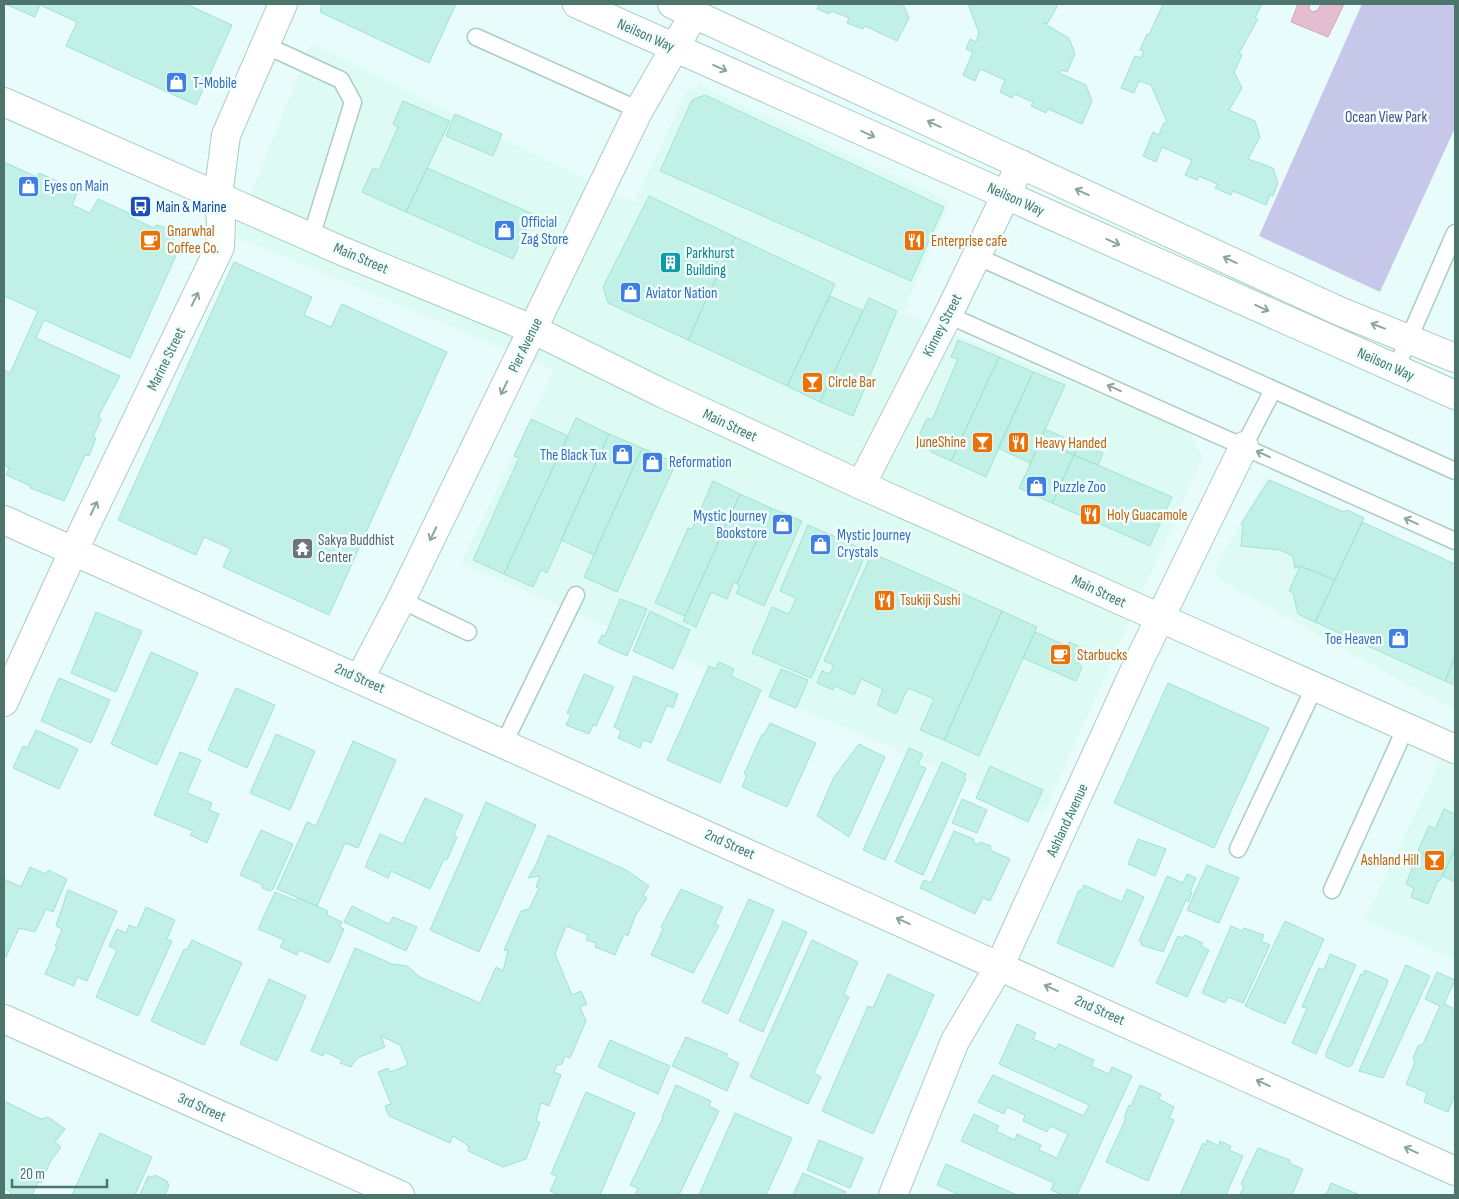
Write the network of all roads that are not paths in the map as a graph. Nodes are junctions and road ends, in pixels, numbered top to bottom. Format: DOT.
graph roads {
  1 [pos="283,4"];
  2 [pos="577,4"];
  3 [pos="688,7"];
  4 [pos="476,37"];
  5 [pos="265,45"];
  6 [pos="675,49"];
  7 [pos="4,102"];
  8 [pos="639,110"];
  9 [pos="1021,164"];
  10 [pos="1005,194"];
  11 [pos="218,196"];
  12 [pos="1455,233"];
  13 [pos="311,237"];
  14 [pos="976,256"];
  15 [pos="948,315"];
  16 [pos="532,328"];
  17 [pos="1410,338"];
  18 [pos="1455,358"];
  19 [pos="1396,368"];
  20 [pos="1273,390"];
  21 [pos="1455,395"];
  22 [pos="1244,446"];
  23 [pos="1455,471"];
  24 [pos="861,485"];
  25 [pos="4,520"];
  26 [pos="1455,541"];
  27 [pos="73,552"];
  28 [pos="576,595"];
  29 [pos="401,600"];
  30 [pos="1159,619"];
  31 [pos="468,632"];
  32 [pos="360,678"];
  33 [pos="1315,686"];
  34 [pos="4,702"];
  35 [pos="1406,727"];
  36 [pos="504,743"];
  37 [pos="1455,749"];
  38 [pos="1238,849"];
  39 [pos="1332,890"];
  40 [pos="1000,965"];
  41 [pos="4,1019"];
  42 [pos="1455,1170"];
  43 [pos="400,1195"];
  44 [pos="893,1195"];
  1 -- 5 [label="street, Marine Street"];
  2 -- 6 [label="street, Neilson Way"];
  3 -- 6 [label="street, Pier Avenue"];
  9 -- 3 [label="street, Neilson Way, one-way"];
  4 -- 8 [label="lane"];
  5 -- 11 [label="street, Marine Street"];
  5 -- 13 [label="lane"];
  6 -- 8 [label="street, Pier Avenue"];
  6 -- 10 [label="street, Neilson Way, one-way"];
  7 -- 11 [label="street, Main Street"];
  8 -- 16 [label="street, Pier Avenue"];
  9 -- 10 [label="street, Kinney Street"];
  17 -- 9 [label="street, Neilson Way, one-way"];
  10 -- 14 [label="street, Kinney Street"];
  10 -- 19 [label="street, Neilson Way, one-way"];
  11 -- 13 [label="street, Main Street"];
  27 -- 11 [label="street, Marine Street, one-way"];
  12 -- 17 [label="lane"];
  13 -- 16 [label="street, Main Street"];
  14 -- 15 [label="street, Kinney Street"];
  14 -- 20 [label="lane"];
  22 -- 15 [label="lane, one-way"];
  15 -- 24 [label="street, Kinney Street"];
  16 -- 24 [label="street, Main Street"];
  16 -- 29 [label="street, Pier Avenue, one-way"];
  17 -- 18 [label="street, Neilson Way"];
  17 -- 19 [label="lane"];
  19 -- 21 [label="street, Neilson Way"];
  20 -- 22 [label="lane"];
  20 -- 23 [label="lane"];
  26 -- 22 [label="lane, one-way"];
  22 -- 30 [label="street, Ashland Avenue"];
  24 -- 30 [label="street, Main Street"];
  25 -- 27 [label="street, 2nd Street"];
  27 -- 32 [label="street, 2nd Street"];
  27 -- 34 [label="street, Marine Street"];
  28 -- 36 [label="lane"];
  29 -- 31 [label="lane"];
  29 -- 32 [label="street, Pier Avenue"];
  30 -- 33 [label="street, Main Street"];
  30 -- 40 [label="street, Ashland Avenue"];
  32 -- 36 [label="street, 2nd Street"];
  33 -- 35 [label="street, Main Street"];
  33 -- 38 [label="lane"];
  35 -- 37 [label="street, Main Street"];
  35 -- 39 [label="lane"];
  40 -- 36 [label="street, 2nd Street, one-way"];
  42 -- 40 [label="street, 2nd Street, one-way"];
  40 -- 44 [label="street, Ashland Avenue"];
  41 -- 43 [label="street, 3rd Street"];
}
